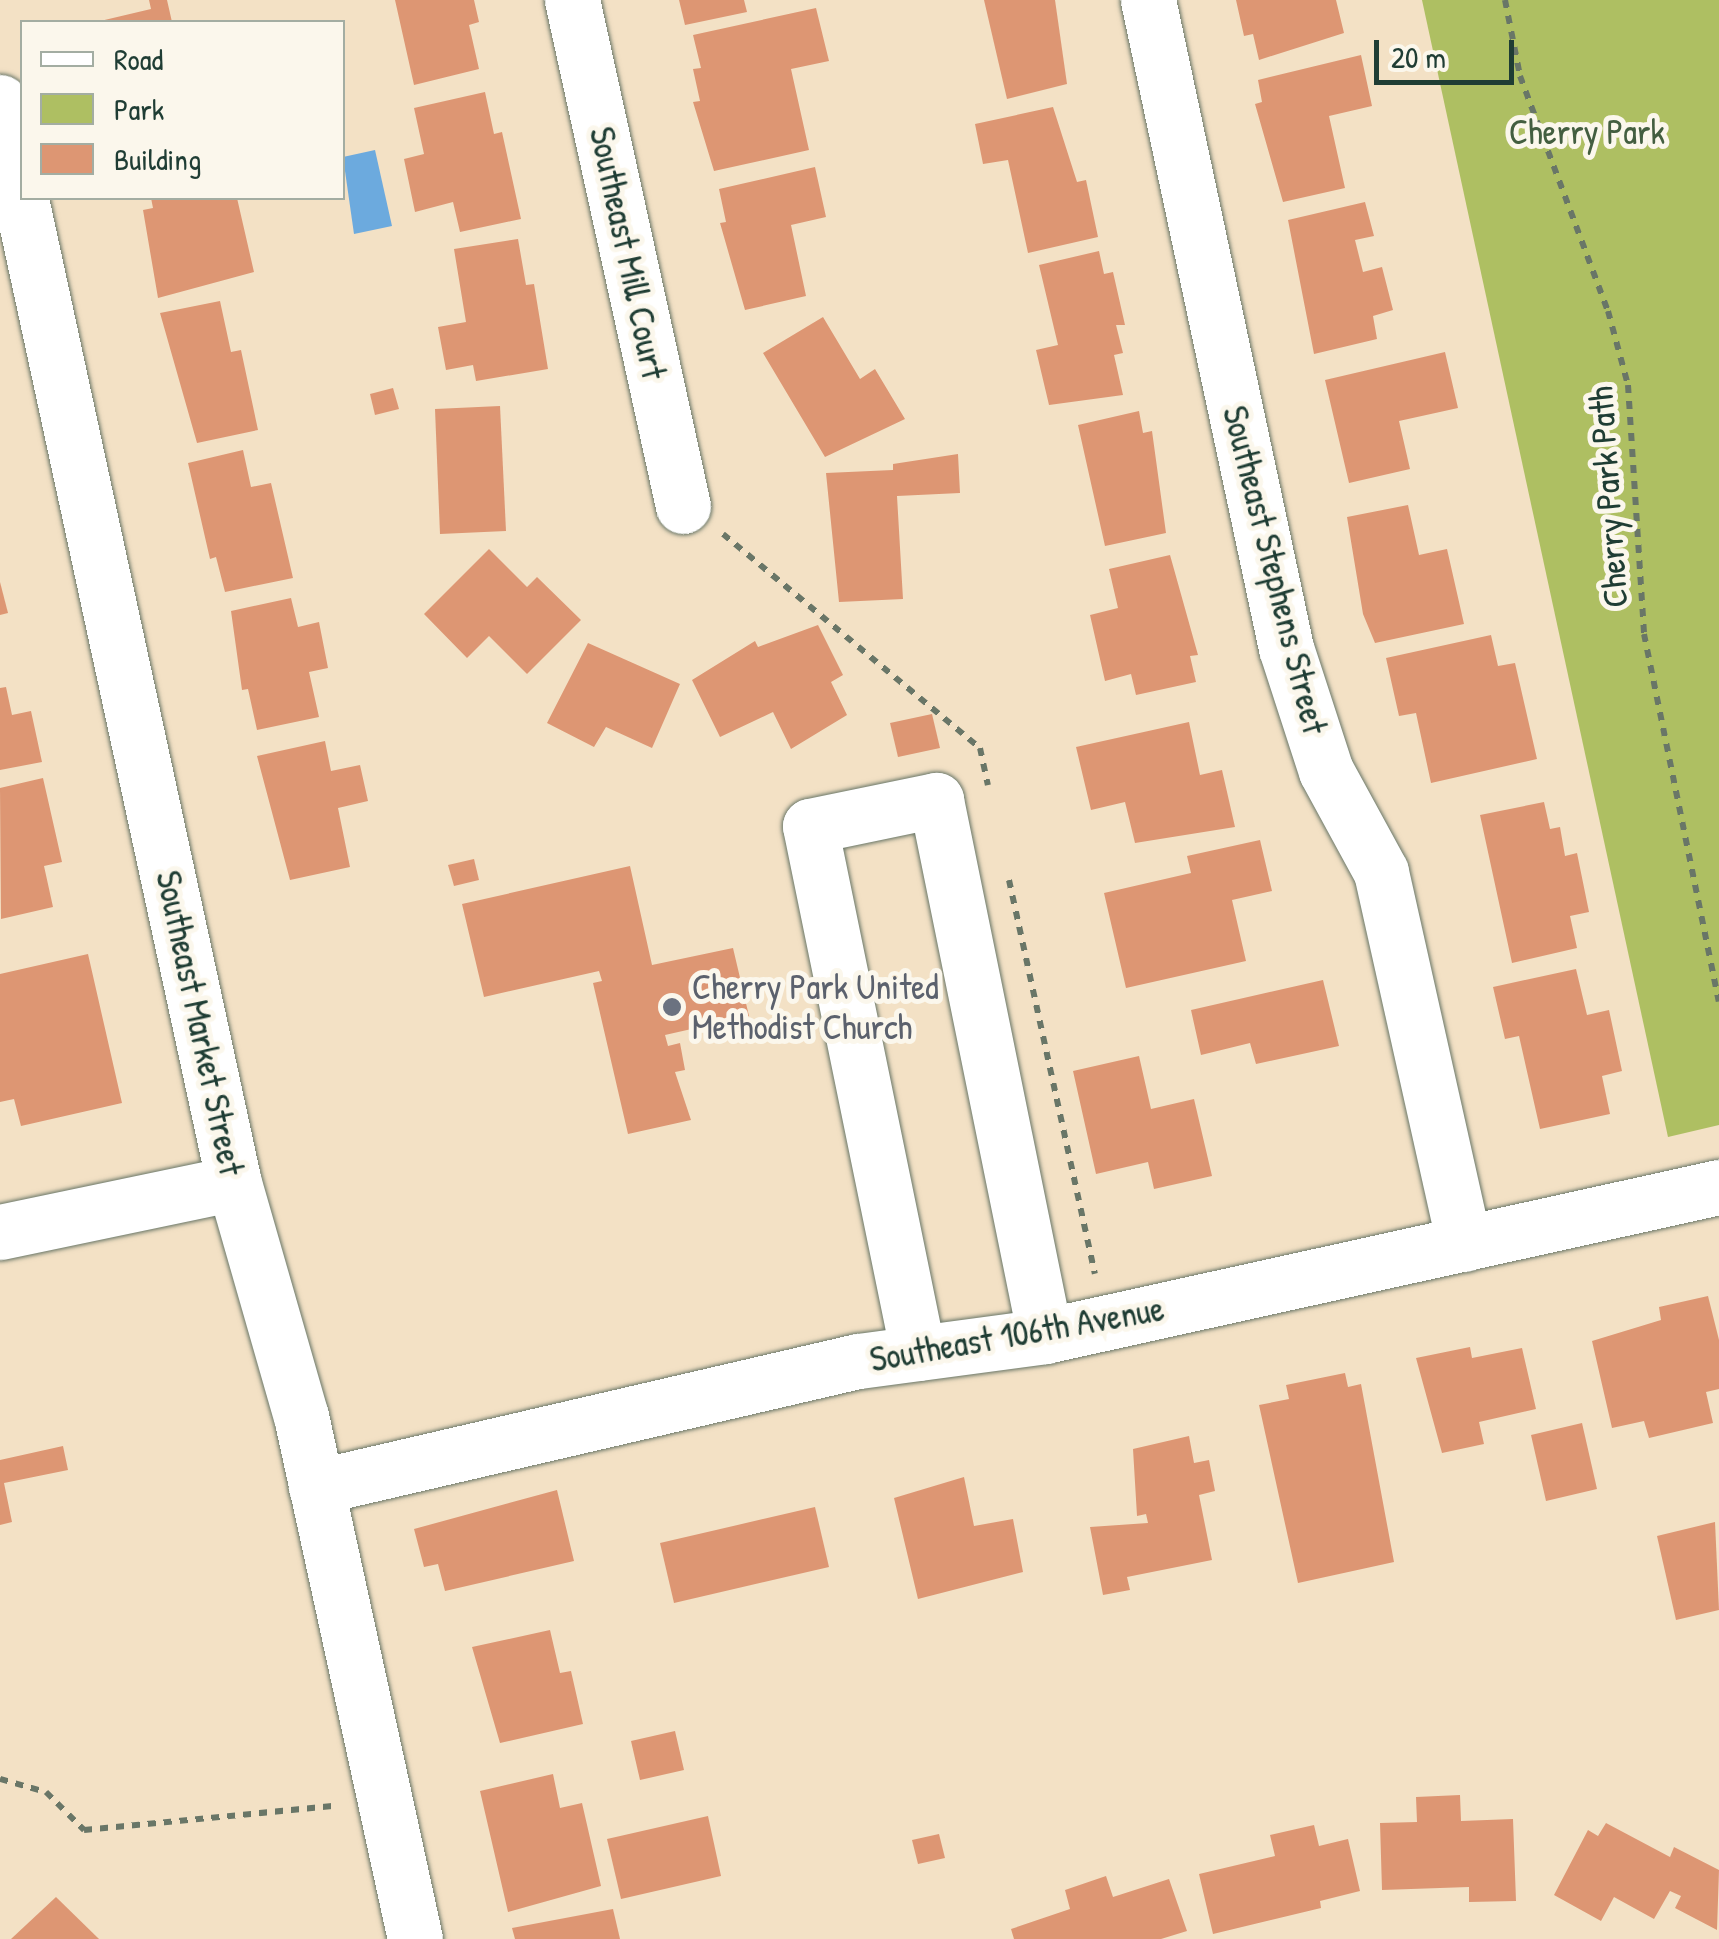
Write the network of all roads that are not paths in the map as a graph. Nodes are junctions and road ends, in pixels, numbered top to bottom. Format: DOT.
graph roads {
  1 [pos="572,0"];
  2 [pos="1148,0"];
  3 [pos="0,102"];
  4 [pos="20,194"];
  5 [pos="21,200"];
  6 [pos="683,506"];
  7 [pos="234,1183"];
  8 [pos="1719,1186"];
  9 [pos="0,1232"];
  10 [pos="1464,1244"];
  11 [pos="1045,1336"];
  12 [pos="918,1353"];
  13 [pos="316,1487"];
  14 [pos="415,1939"];
  1 -- 6 [label="street, Southeast Mill Court"];
  2 -- 10 [label="street, Southeast Stephens Street"];
  3 -- 4 [label="street, Southeast Market Street"];
  5 -- 7 [label="street, Southeast Market Street"];
  7 -- 9 [label="street"];
  7 -- 13 [label="street, Southeast Market Street"];
  8 -- 10 [label="street, Southeast 106th Avenue"];
  10 -- 11 [label="street, Southeast 106th Avenue"];
  11 -- 12 [label="street, Southeast 106th Avenue"];
  11 -- 12 [label="street"];
  12 -- 13 [label="street, Southeast 106th Avenue"];
  13 -- 14 [label="street, Southeast Market Street"];
}
